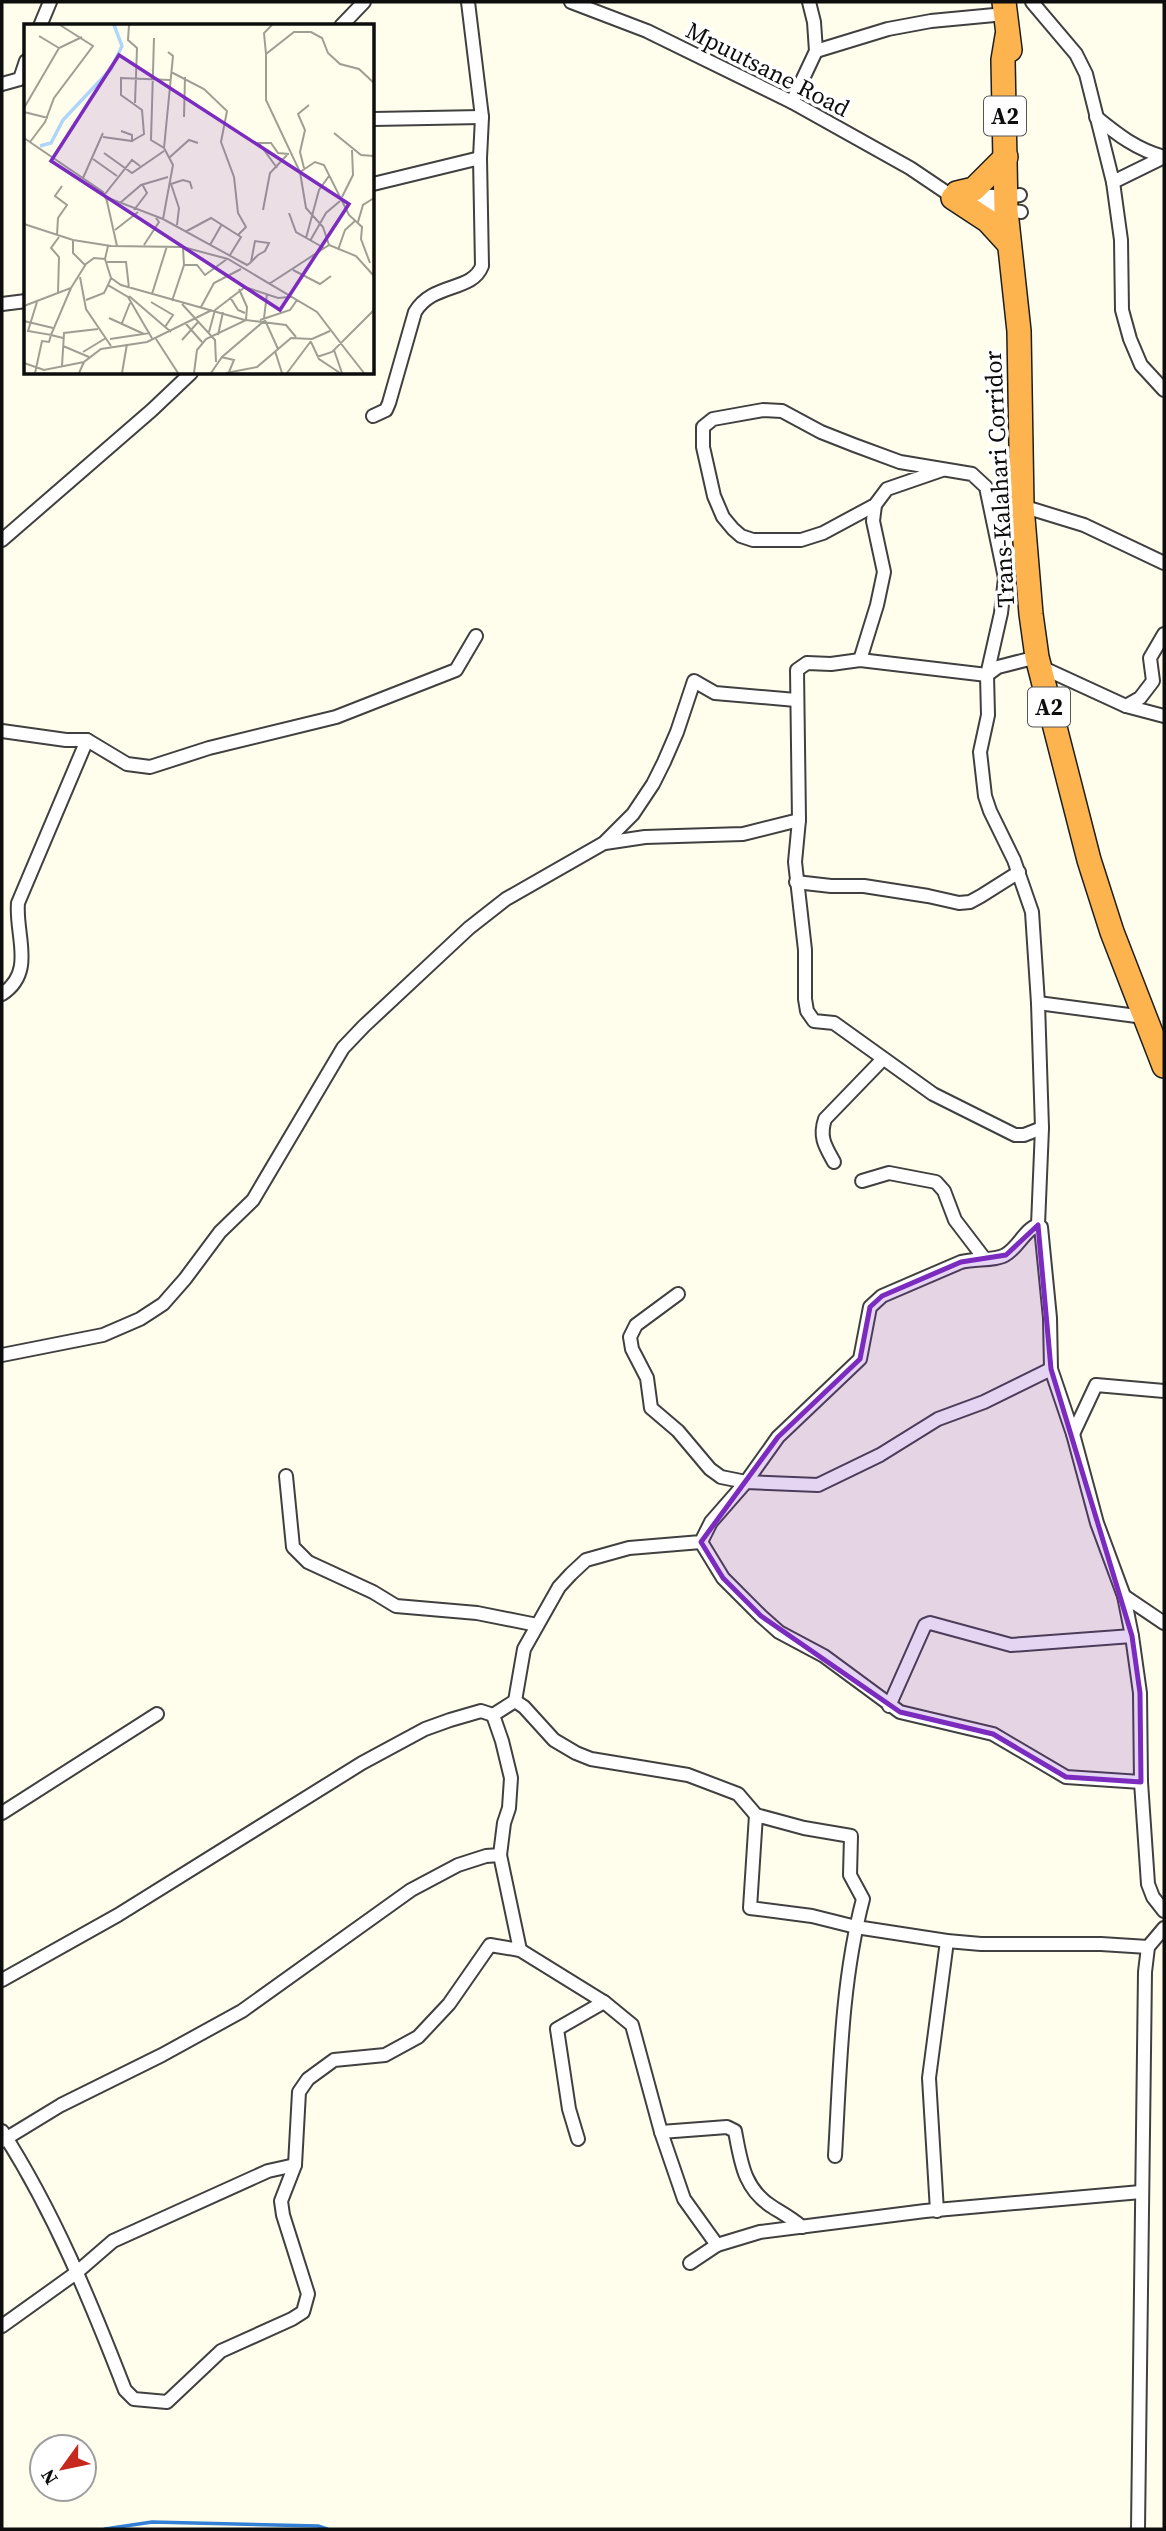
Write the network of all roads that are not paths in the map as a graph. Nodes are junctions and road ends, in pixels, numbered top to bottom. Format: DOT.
graph roads {
  1 [pos="50,2"];
  2 [pos="365,2"];
  3 [pos="468,2"];
  4 [pos="572,2"];
  5 [pos="808,2"];
  6 [pos="1032,2"];
  7 [pos="1005,17"];
  8 [pos="41,24"];
  9 [pos="343,24"];
  10 [pos="816,51"];
  11 [pos="23,80"];
  12 [pos="2,84"];
  13 [pos="792,102"];
  14 [pos="482,117"];
  15 [pos="1096,117"];
  16 [pos="374,119"];
  17 [pos="1006,157"];
  18 [pos="1164,157"];
  19 [pos="480,158"];
  20 [pos="1113,182"];
  21 [pos="374,184"];
  22 [pos="949,193"];
  23 [pos="1013,204"];
  24 [pos="1009,244"];
  25 [pos="24,301"];
  26 [pos="2,304"];
  27 [pos="1019,331"];
  28 [pos="190,374"];
  29 [pos="1164,390"];
  30 [pos="373,416"];
  31 [pos="942,470"];
  32 [pos="875,505"];
  33 [pos="1022,506"];
  34 [pos="2,540"];
  35 [pos="1164,563"];
  36 [pos="1164,634"];
  37 [pos="476,636"];
  38 [pos="860,660"];
  39 [pos="1038,661"];
  40 [pos="986,675"];
  41 [pos="796,700"];
  42 [pos="1126,706"];
  43 [pos="1164,716"];
  44 [pos="2,731"];
  45 [pos="87,740"];
  46 [pos="799,820"];
  47 [pos="604,843"];
  48 [pos="1019,872"];
  49 [pos="796,882"];
  50 [pos="2,994"];
  51 [pos="1038,1003"];
  52 [pos="1144,1017"];
  53 [pos="883,1059"];
  54 [pos="1164,1066"];
  55 [pos="1042,1128"];
  56 [pos="834,1162"];
  57 [pos="862,1181"];
  58 [pos="1038,1225"];
  59 [pos="985,1258"];
  60 [pos="678,1294"];
  61 [pos="2,1355"];
  62 [pos="1051,1369"];
  63 [pos="1164,1391"];
  64 [pos="1073,1434"];
  65 [pos="286,1476"];
  66 [pos="746,1482"];
  67 [pos="701,1542"];
  68 [pos="1124,1596"];
  69 [pos="1164,1623"];
  70 [pos="537,1625"];
  71 [pos="1132,1636"];
  72 [pos="515,1701"];
  73 [pos="889,1706"];
  74 [pos="157,1714"];
  75 [pos="493,1715"];
  76 [pos="1141,1782"];
  77 [pos="2,1813"];
  78 [pos="755,1815"];
  79 [pos="500,1855"];
  80 [pos="1164,1911"];
  81 [pos="856,1927"];
  82 [pos="1164,1928"];
  83 [pos="947,1941"];
  84 [pos="1148,1947"];
  85 [pos="520,1950"];
  86 [pos="2,1980"];
  87 [pos="604,2002"];
  88 [pos="661,2132"];
  89 [pos="3,2136"];
  90 [pos="578,2139"];
  91 [pos="835,2157"];
  92 [pos="295,2165"];
  93 [pos="1141,2192"];
  94 [pos="937,2211"];
  95 [pos="802,2227"];
  96 [pos="717,2245"];
  97 [pos="690,2263"];
  98 [pos="76,2273"];
  99 [pos="2,2326"];
  100 [pos="1138,2529"];
  1 -- 8 [label="street"];
  2 -- 9 [label="street"];
  3 -- 14 [label="street"];
  4 -- 13 [label="street, Mpuutsane Road"];
  5 -- 10 [label="street"];
  6 -- 15 [label="street"];
  7 -- 10 [label="street"];
  7 -- 17 [label="highway, A2"];
  7 -- 23 [label="highway, A2"];
  10 -- 13 [label="street"];
  11 -- 12 [label="street"];
  13 -- 22 [label="street, Mpuutsane Road"];
  14 -- 16 [label="street"];
  14 -- 19 [label="street"];
  15 -- 18 [label="street"];
  15 -- 20 [label="street"];
  17 -- 22 [label="highway"];
  17 -- 23 [label="highway, A2"];
  18 -- 20 [label="street"];
  19 -- 21 [label="street"];
  19 -- 30 [label="street"];
  20 -- 29 [label="street"];
  22 -- 23 [label="street"];
  22 -- 24 [label="highway"];
  23 -- 24 [label="highway, Trans-Kalahari Corridor / A2"];
  23 -- 27 [label="highway, Trans-Kalahari Corridor / A2"];
  24 -- 27 [label="highway, Trans-Kalahari Corridor / A2"];
  25 -- 26 [label="street"];
  27 -- 33 [label="highway, Trans-Kalahari Corridor / A2"];
  28 -- 34 [label="street"];
  31 -- 32 [label="street"];
  31 -- 32 [label="street"];
  31 -- 40 [label="street"];
  32 -- 38 [label="street"];
  33 -- 35 [label="street"];
  33 -- 39 [label="highway, Trans-Kalahari Corridor / A2"];
  36 -- 42 [label="street"];
  37 -- 45 [label="street"];
  38 -- 40 [label="street"];
  38 -- 41 [label="street"];
  39 -- 40 [label="street"];
  39 -- 42 [label="street"];
  39 -- 52 [label="highway, Trans-Kalahari Corridor / A2"];
  40 -- 48 [label="street"];
  41 -- 46 [label="street"];
  41 -- 47 [label="street"];
  42 -- 43 [label="street"];
  44 -- 45 [label="street"];
  45 -- 50 [label="street"];
  46 -- 47 [label="street"];
  46 -- 49 [label="street"];
  47 -- 61 [label="street"];
  48 -- 49 [label="street"];
  48 -- 51 [label="street"];
  49 -- 53 [label="street"];
  51 -- 52 [label="street"];
  51 -- 55 [label="street"];
  52 -- 54 [label="highway, Trans-Kalahari Corridor / A2"];
  53 -- 55 [label="street"];
  53 -- 56 [label="street"];
  55 -- 58 [label="street"];
  57 -- 59 [label="street"];
  58 -- 59 [label="street"];
  58 -- 62 [label="street"];
  59 -- 66 [label="street"];
  60 -- 66 [label="street"];
  62 -- 64 [label="street"];
  62 -- 66 [label="street"];
  63 -- 64 [label="street"];
  64 -- 68 [label="street"];
  65 -- 70 [label="street"];
  66 -- 67 [label="street"];
  67 -- 70 [label="street"];
  67 -- 73 [label="street"];
  68 -- 69 [label="street"];
  68 -- 71 [label="street"];
  70 -- 72 [label="street"];
  71 -- 73 [label="street"];
  71 -- 76 [label="street"];
  72 -- 75 [label="street"];
  72 -- 78 [label="street"];
  73 -- 76 [label="street"];
  74 -- 77 [label="street"];
  75 -- 79 [label="street"];
  75 -- 86 [label="street"];
  76 -- 80 [label="street"];
  78 -- 81 [label="street"];
  78 -- 81 [label="street"];
  79 -- 85 [label="street"];
  79 -- 89 [label="street"];
  81 -- 83 [label="street"];
  81 -- 91 [label="street"];
  82 -- 84 [label="street"];
  83 -- 84 [label="street"];
  83 -- 94 [label="street"];
  84 -- 93 [label="street"];
  85 -- 87 [label="street"];
  85 -- 92 [label="street"];
  87 -- 88 [label="street"];
  87 -- 90 [label="street"];
  88 -- 95 [label="street"];
  88 -- 96 [label="street"];
  89 -- 98 [label="street"];
  92 -- 98 [label="street"];
  92 -- 98 [label="street"];
  93 -- 94 [label="street"];
  93 -- 100 [label="street"];
  94 -- 95 [label="street"];
  95 -- 96 [label="street"];
  96 -- 97 [label="street"];
  98 -- 99 [label="street"];
}
